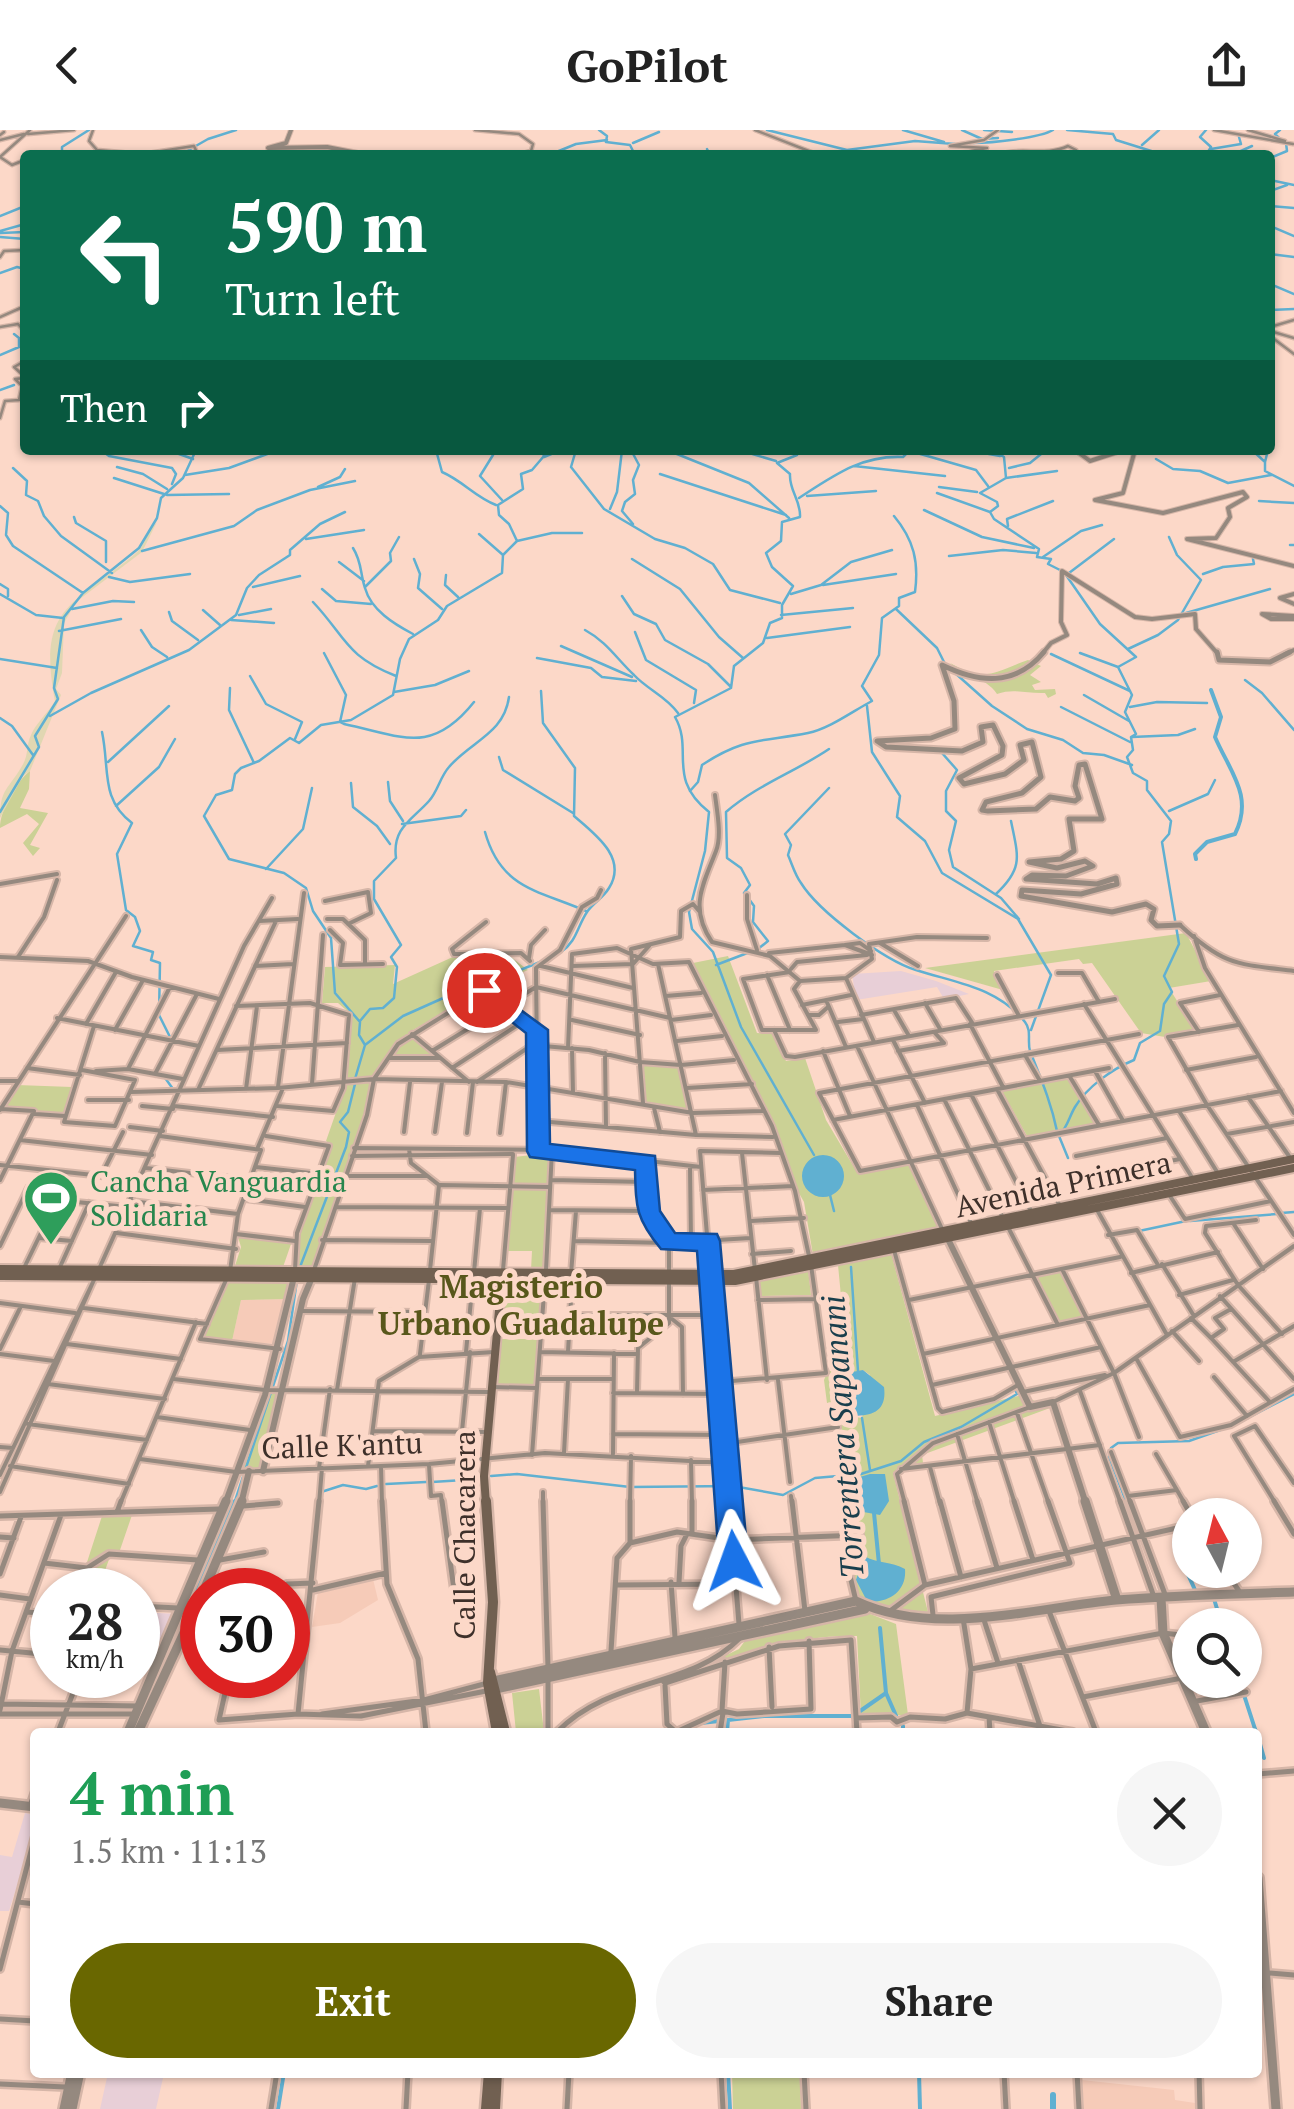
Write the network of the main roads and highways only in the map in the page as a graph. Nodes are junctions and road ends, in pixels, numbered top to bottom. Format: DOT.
graph roads {
  1 [pos="1293,1162"];
  2 [pos="1252,1172"];
  3 [pos="1195,1183"];
  4 [pos="1094,1204"];
  5 [pos="1005,1222"];
  6 [pos="946,1235"];
  7 [pos="848,1255"];
  8 [pos="0,1272"];
  9 [pos="314,1274"];
  10 [pos="429,1275"];
  11 [pos="96,1276"];
  12 [pos="502,1276"];
  13 [pos="500,1728"];
  14 [pos="488,2078"];
  15 [pos="497,2078"];
  16 [pos="486,2109"];
  17 [pos="495,2109"];
  1 -- 2 [label="main road, Avenida Primera"];
  2 -- 3 [label="main road, Avenida Primera"];
  2 -- 3 [label="main road, Avenida Primera"];
  3 -- 4 [label="main road, Avenida Primera"];
  3 -- 4 [label="main road, Avenida Primera"];
  4 -- 5 [label="main road, Avenida Primera"];
  4 -- 5 [label="main road, Avenida Primera"];
  5 -- 6 [label="main road, Avenida Primera"];
  5 -- 6 [label="main road, Avenida Primera"];
  6 -- 7 [label="main road, Avenida Primera"];
  6 -- 7 [label="main road, Avenida Primera"];
  7 -- 12 [label="main road"];
  8 -- 11 [label="main road"];
  8 -- 11 [label="main road"];
  9 -- 10 [label="main road"];
  9 -- 10 [label="main road"];
  9 -- 11 [label="main road"];
  10 -- 12 [label="main road"];
  12 -- 13 [label="main road, Calle Chacarera"];
  14 -- 16 [label="main road"];
  15 -- 17 [label="main road"];
}
